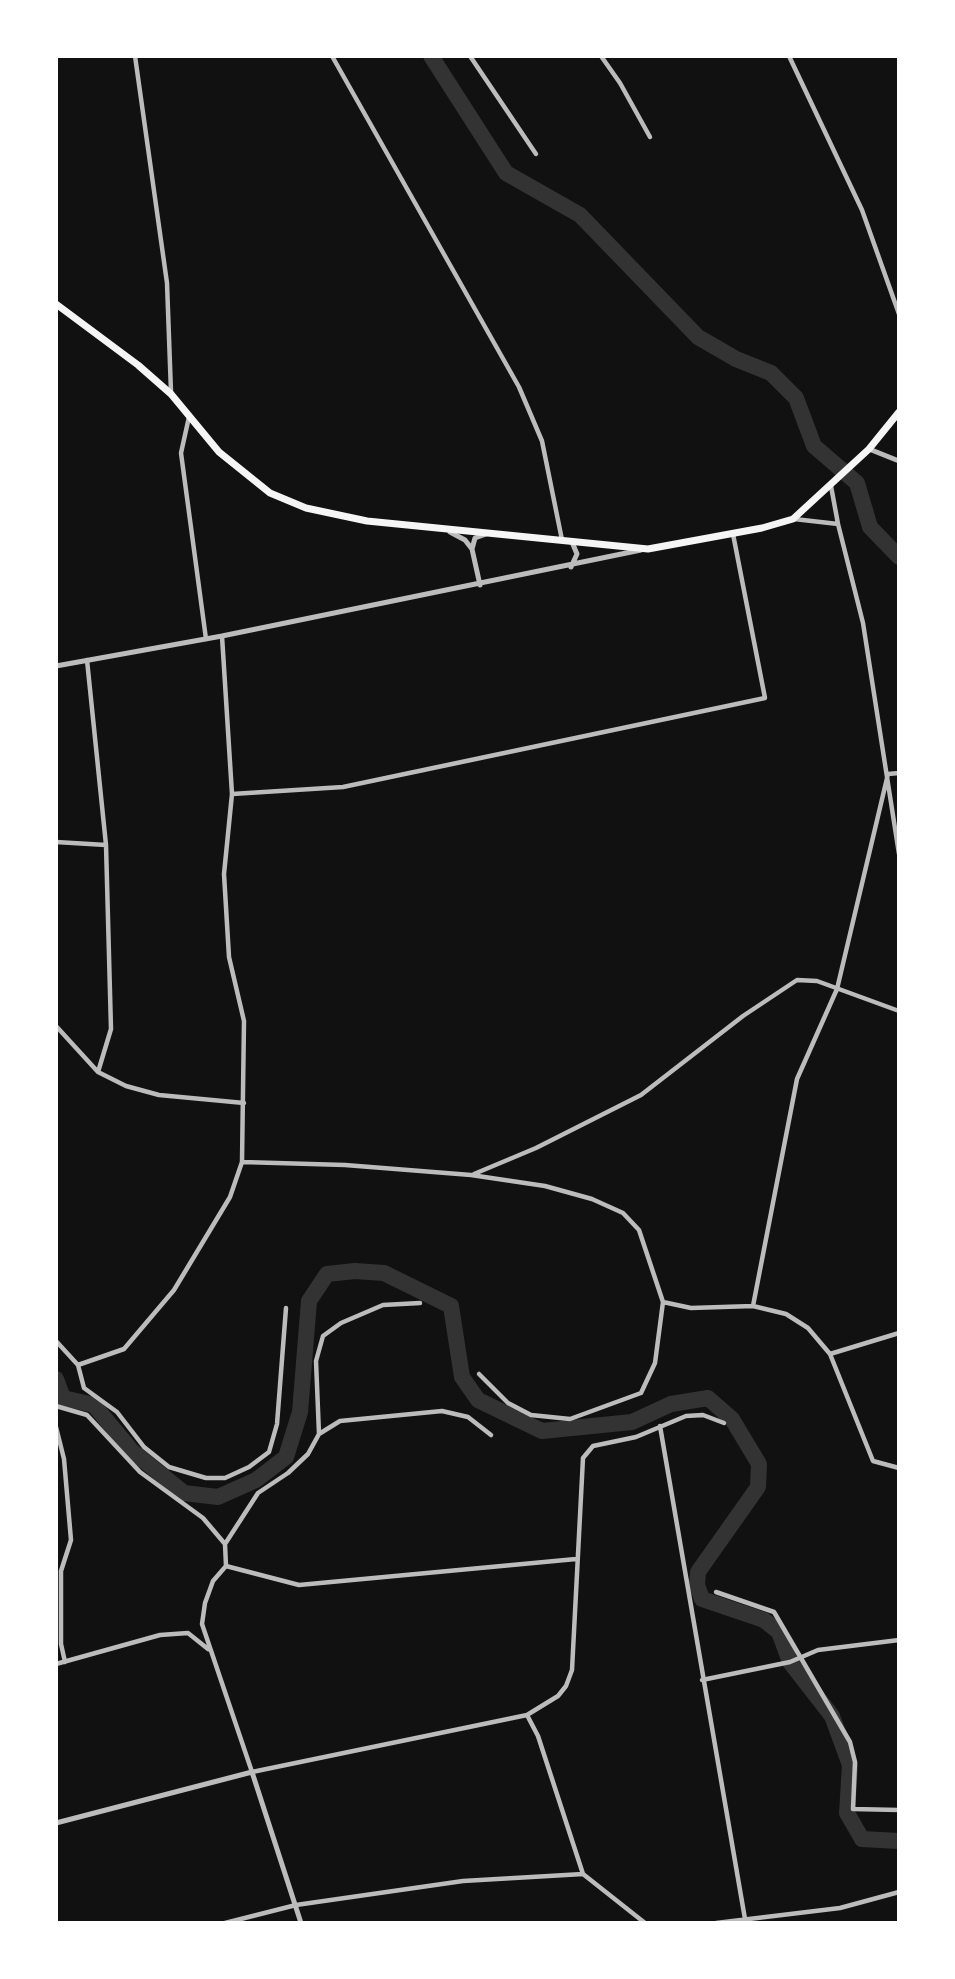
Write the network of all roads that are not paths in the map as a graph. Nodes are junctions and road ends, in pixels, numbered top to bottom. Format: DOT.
graph roads {
  1 [pos="135,56"];
  2 [pos="332,56"];
  3 [pos="470,56"];
  4 [pos="601,56"];
  5 [pos="789,56"];
  6 [pos="650,136"];
  7 [pos="536,154"];
  8 [pos="56,304"];
  9 [pos="899,314"];
  10 [pos="172,394"];
  11 [pos="899,412"];
  12 [pos="190,416"];
  13 [pos="869,449"];
  14 [pos="899,461"];
  15 [pos="831,485"];
  16 [pos="793,519"];
  17 [pos="838,524"];
  18 [pos="439,528"];
  19 [pos="498,533"];
  20 [pos="733,533"];
  21 [pos="562,540"];
  22 [pos="571,541"];
  23 [pos="472,549"];
  24 [pos="648,549"];
  25 [pos="571,567"];
  26 [pos="480,585"];
  27 [pos="222,636"];
  28 [pos="206,639"];
  29 [pos="86,659"];
  30 [pos="56,666"];
  31 [pos="899,773"];
  32 [pos="888,774"];
  33 [pos="232,794"];
  34 [pos="56,842"];
  35 [pos="106,845"];
  36 [pos="899,853"];
  37 [pos="837,989"];
  38 [pos="899,1011"];
  39 [pos="56,1026"];
  40 [pos="98,1072"];
  41 [pos="244,1103"];
  42 [pos="242,1162"];
  43 [pos="471,1175"];
  44 [pos="663,1302"];
  45 [pos="420,1303"];
  46 [pos="753,1306"];
  47 [pos="286,1308"];
  48 [pos="899,1333"];
  49 [pos="56,1340"];
  50 [pos="830,1354"];
  51 [pos="78,1365"];
  52 [pos="479,1374"];
  53 [pos="57,1407"];
  54 [pos="724,1423"];
  55 [pos="660,1426"];
  56 [pos="56,1427"];
  57 [pos="319,1434"];
  58 [pos="491,1435"];
  59 [pos="899,1468"];
  60 [pos="225,1544"];
  61 [pos="576,1559"];
  62 [pos="226,1566"];
  63 [pos="716,1592"];
  64 [pos="899,1640"];
  65 [pos="209,1650"];
  66 [pos="802,1657"];
  67 [pos="65,1662"];
  68 [pos="56,1664"];
  69 [pos="702,1680"];
  70 [pos="527,1714"];
  71 [pos="252,1772"];
  72 [pos="899,1810"];
  73 [pos="56,1823"];
  74 [pos="583,1874"];
  75 [pos="899,1892"];
  76 [pos="296,1905"];
  77 [pos="745,1919"];
  78 [pos="225,1923"];
  79 [pos="301,1923"];
  80 [pos="645,1923"];
  81 [pos="716,1923"];
  1 -- 10 [label="street"];
  2 -- 21 [label="street"];
  3 -- 7 [label="street"];
  4 -- 6 [label="street"];
  5 -- 9 [label="street"];
  8 -- 10 [label="main road"];
  10 -- 12 [label="main road"];
  11 -- 13 [label="main road"];
  12 -- 18 [label="main road"];
  12 -- 28 [label="street"];
  13 -- 14 [label="street"];
  13 -- 15 [label="main road"];
  15 -- 16 [label="main road"];
  15 -- 17 [label="street"];
  16 -- 17 [label="street"];
  16 -- 20 [label="main road"];
  17 -- 32 [label="street"];
  18 -- 19 [label="main road"];
  18 -- 23 [label="street"];
  19 -- 21 [label="main road"];
  19 -- 23 [label="street"];
  20 -- 24 [label="main road"];
  20 -- 33 [label="street"];
  21 -- 22 [label="main road"];
  22 -- 24 [label="main road"];
  22 -- 25 [label="street"];
  23 -- 26 [label="street"];
  24 -- 25 [label="street"];
  25 -- 26 [label="street"];
  26 -- 27 [label="street"];
  27 -- 28 [label="street"];
  27 -- 33 [label="street"];
  28 -- 29 [label="street"];
  29 -- 30 [label="street"];
  29 -- 35 [label="street"];
  31 -- 32 [label="street"];
  32 -- 36 [label="street"];
  32 -- 37 [label="street"];
  33 -- 41 [label="street"];
  34 -- 35 [label="street"];
  35 -- 40 [label="street"];
  37 -- 38 [label="street"];
  37 -- 43 [label="street"];
  37 -- 46 [label="street"];
  39 -- 40 [label="street"];
  40 -- 41 [label="street"];
  41 -- 42 [label="street"];
  42 -- 43 [label="street"];
  42 -- 51 [label="street"];
  43 -- 44 [label="street"];
  44 -- 46 [label="street"];
  44 -- 52 [label="street"];
  45 -- 57 [label="street"];
  46 -- 50 [label="street"];
  47 -- 51 [label="street"];
  48 -- 50 [label="street"];
  49 -- 51 [label="street"];
  50 -- 59 [label="street"];
  53 -- 60 [label="street"];
  54 -- 55 [label="street"];
  55 -- 61 [label="street"];
  55 -- 69 [label="street"];
  56 -- 67 [label="street"];
  57 -- 58 [label="street"];
  57 -- 60 [label="street"];
  60 -- 62 [label="street"];
  61 -- 62 [label="street"];
  61 -- 70 [label="street"];
  62 -- 65 [label="street"];
  63 -- 66 [label="street"];
  64 -- 66 [label="street"];
  65 -- 67 [label="street"];
  65 -- 71 [label="street"];
  66 -- 69 [label="street"];
  66 -- 72 [label="street"];
  67 -- 68 [label="street"];
  69 -- 77 [label="street"];
  70 -- 71 [label="street"];
  70 -- 74 [label="street"];
  71 -- 73 [label="street"];
  71 -- 76 [label="street"];
  74 -- 76 [label="street"];
  74 -- 80 [label="street"];
  75 -- 77 [label="street"];
  76 -- 78 [label="street"];
  76 -- 79 [label="street"];
  77 -- 81 [label="street"];
}
